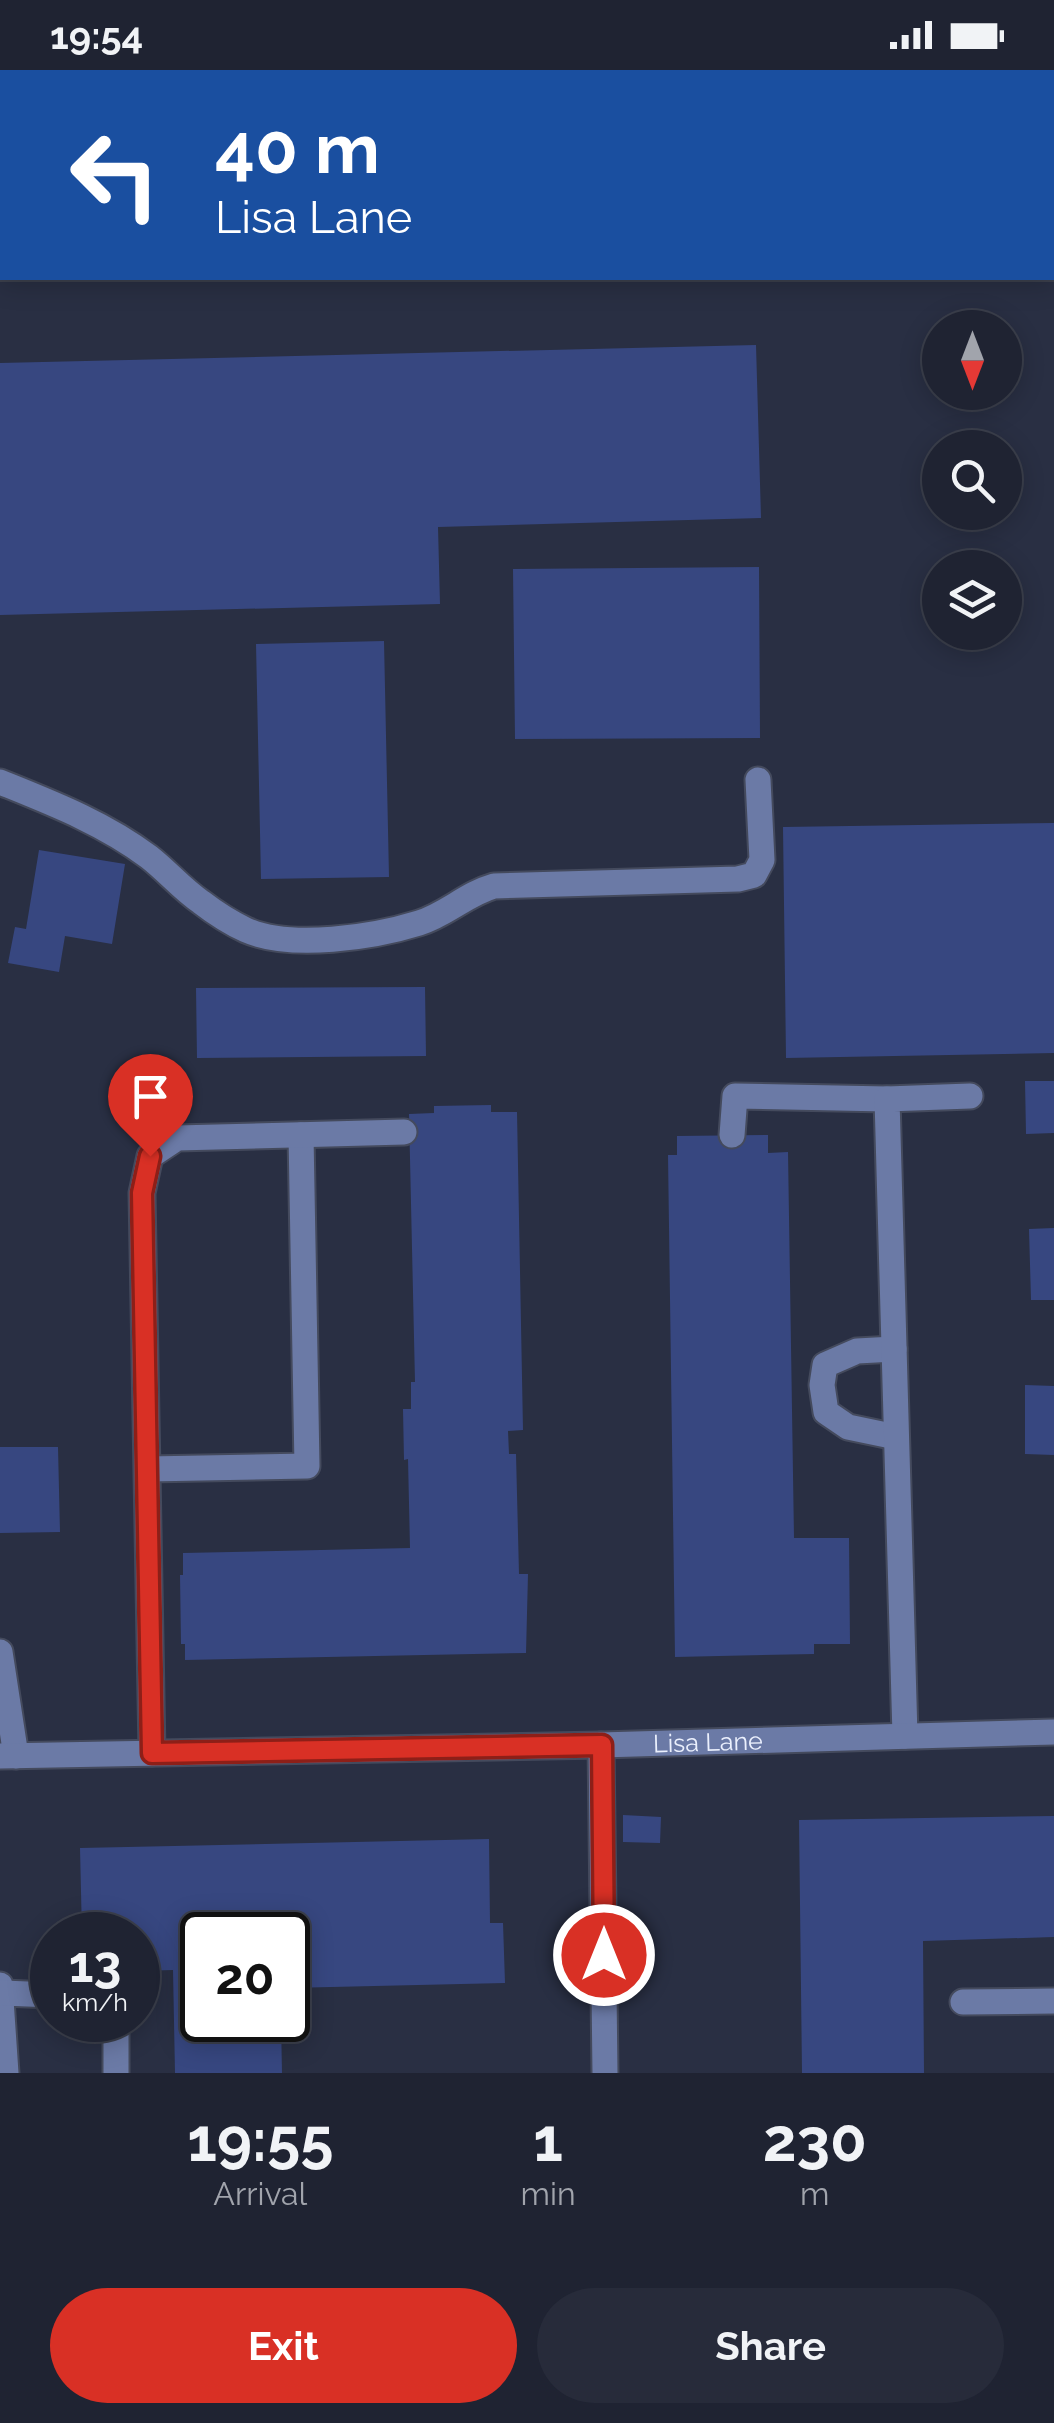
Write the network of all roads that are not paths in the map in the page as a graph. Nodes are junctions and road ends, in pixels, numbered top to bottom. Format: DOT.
graph roads {
  1 [pos="758,780"];
  2 [pos="0,782"];
  3 [pos="970,1096"];
  4 [pos="887,1098"];
  5 [pos="404,1132"];
  6 [pos="732,1134"];
  7 [pos="301,1135"];
  8 [pos="894,1349"];
  9 [pos="896,1437"];
  10 [pos="148,1469"];
  11 [pos="0,1652"];
  12 [pos="1054,1732"];
  13 [pos="905,1736"];
  14 [pos="602,1745"];
  15 [pos="152,1753"];
  16 [pos="8,1756"];
  17 [pos="2,1989"];
  18 [pos="30,1992"];
  19 [pos="1054,2001"];
  20 [pos="962,2002"];
  21 [pos="116,2042"];
  22 [pos="6,2073"];
  23 [pos="116,2073"];
  24 [pos="606,2073"];
  1 -- 2 [label="street"];
  3 -- 4 [label="street"];
  4 -- 6 [label="street"];
  4 -- 8 [label="street"];
  5 -- 7 [label="street"];
  7 -- 10 [label="street"];
  7 -- 10 [label="street"];
  8 -- 9 [label="street"];
  8 -- 9 [label="street"];
  9 -- 13 [label="street"];
  10 -- 15 [label="street"];
  11 -- 16 [label="street"];
  12 -- 13 [label="street, Lisa Lane"];
  13 -- 14 [label="street, Lisa Lane"];
  14 -- 15 [label="street, Lisa Lane"];
  14 -- 24 [label="street"];
  15 -- 16 [label="street, Lisa Lane"];
  17 -- 18 [label="street"];
  17 -- 22 [label="street"];
  19 -- 20 [label="street"];
  21 -- 23 [label="street"];
}
